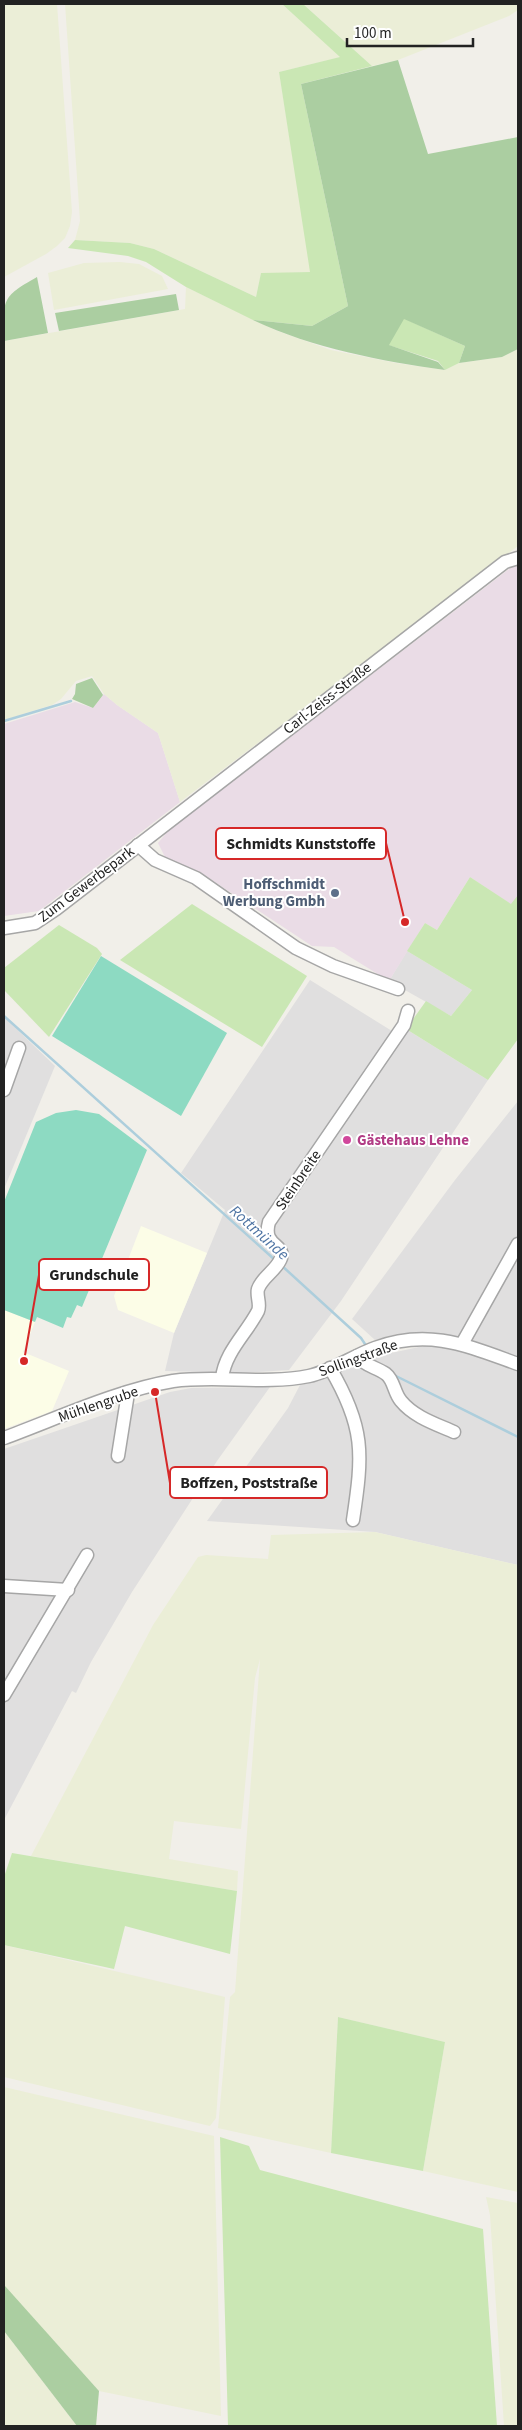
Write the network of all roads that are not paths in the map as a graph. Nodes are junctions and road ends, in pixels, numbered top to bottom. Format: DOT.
graph roads {
  1 [pos="518,558"];
  2 [pos="138,845"];
  3 [pos="4,928"];
  4 [pos="398,989"];
  5 [pos="408,1011"];
  6 [pos="19,1048"];
  7 [pos="4,1090"];
  8 [pos="518,1244"];
  9 [pos="462,1344"];
  10 [pos="366,1352"];
  11 [pos="518,1364"];
  12 [pos="330,1368"];
  13 [pos="222,1378"];
  14 [pos="283,1379"];
  15 [pos="128,1393"];
  16 [pos="454,1432"];
  17 [pos="4,1438"];
  18 [pos="118,1456"];
  19 [pos="353,1520"];
  20 [pos="87,1555"];
  21 [pos="4,1586"];
  22 [pos="68,1590"];
  23 [pos="4,1695"];
  1 -- 2 [label="street, Carl-Zeiss-Straße"];
  2 -- 3 [label="street, Zum Gewerbepark"];
  2 -- 4 [label="street"];
  5 -- 13 [label="street, Steinbreite"];
  6 -- 7 [label="street"];
  8 -- 9 [label="street"];
  9 -- 10 [label="street, Sollingstraße"];
  9 -- 11 [label="street, Sollingstraße"];
  10 -- 12 [label="street, Sollingstraße"];
  10 -- 16 [label="street"];
  12 -- 14 [label="street, Sollingstraße"];
  12 -- 19 [label="street"];
  13 -- 14 [label="street, Mühlengrube"];
  13 -- 15 [label="street, Mühlengrube"];
  15 -- 17 [label="street, Mühlengrube"];
  15 -- 18 [label="street"];
  20 -- 22 [label="street"];
  21 -- 22 [label="street"];
  22 -- 23 [label="street"];
}
